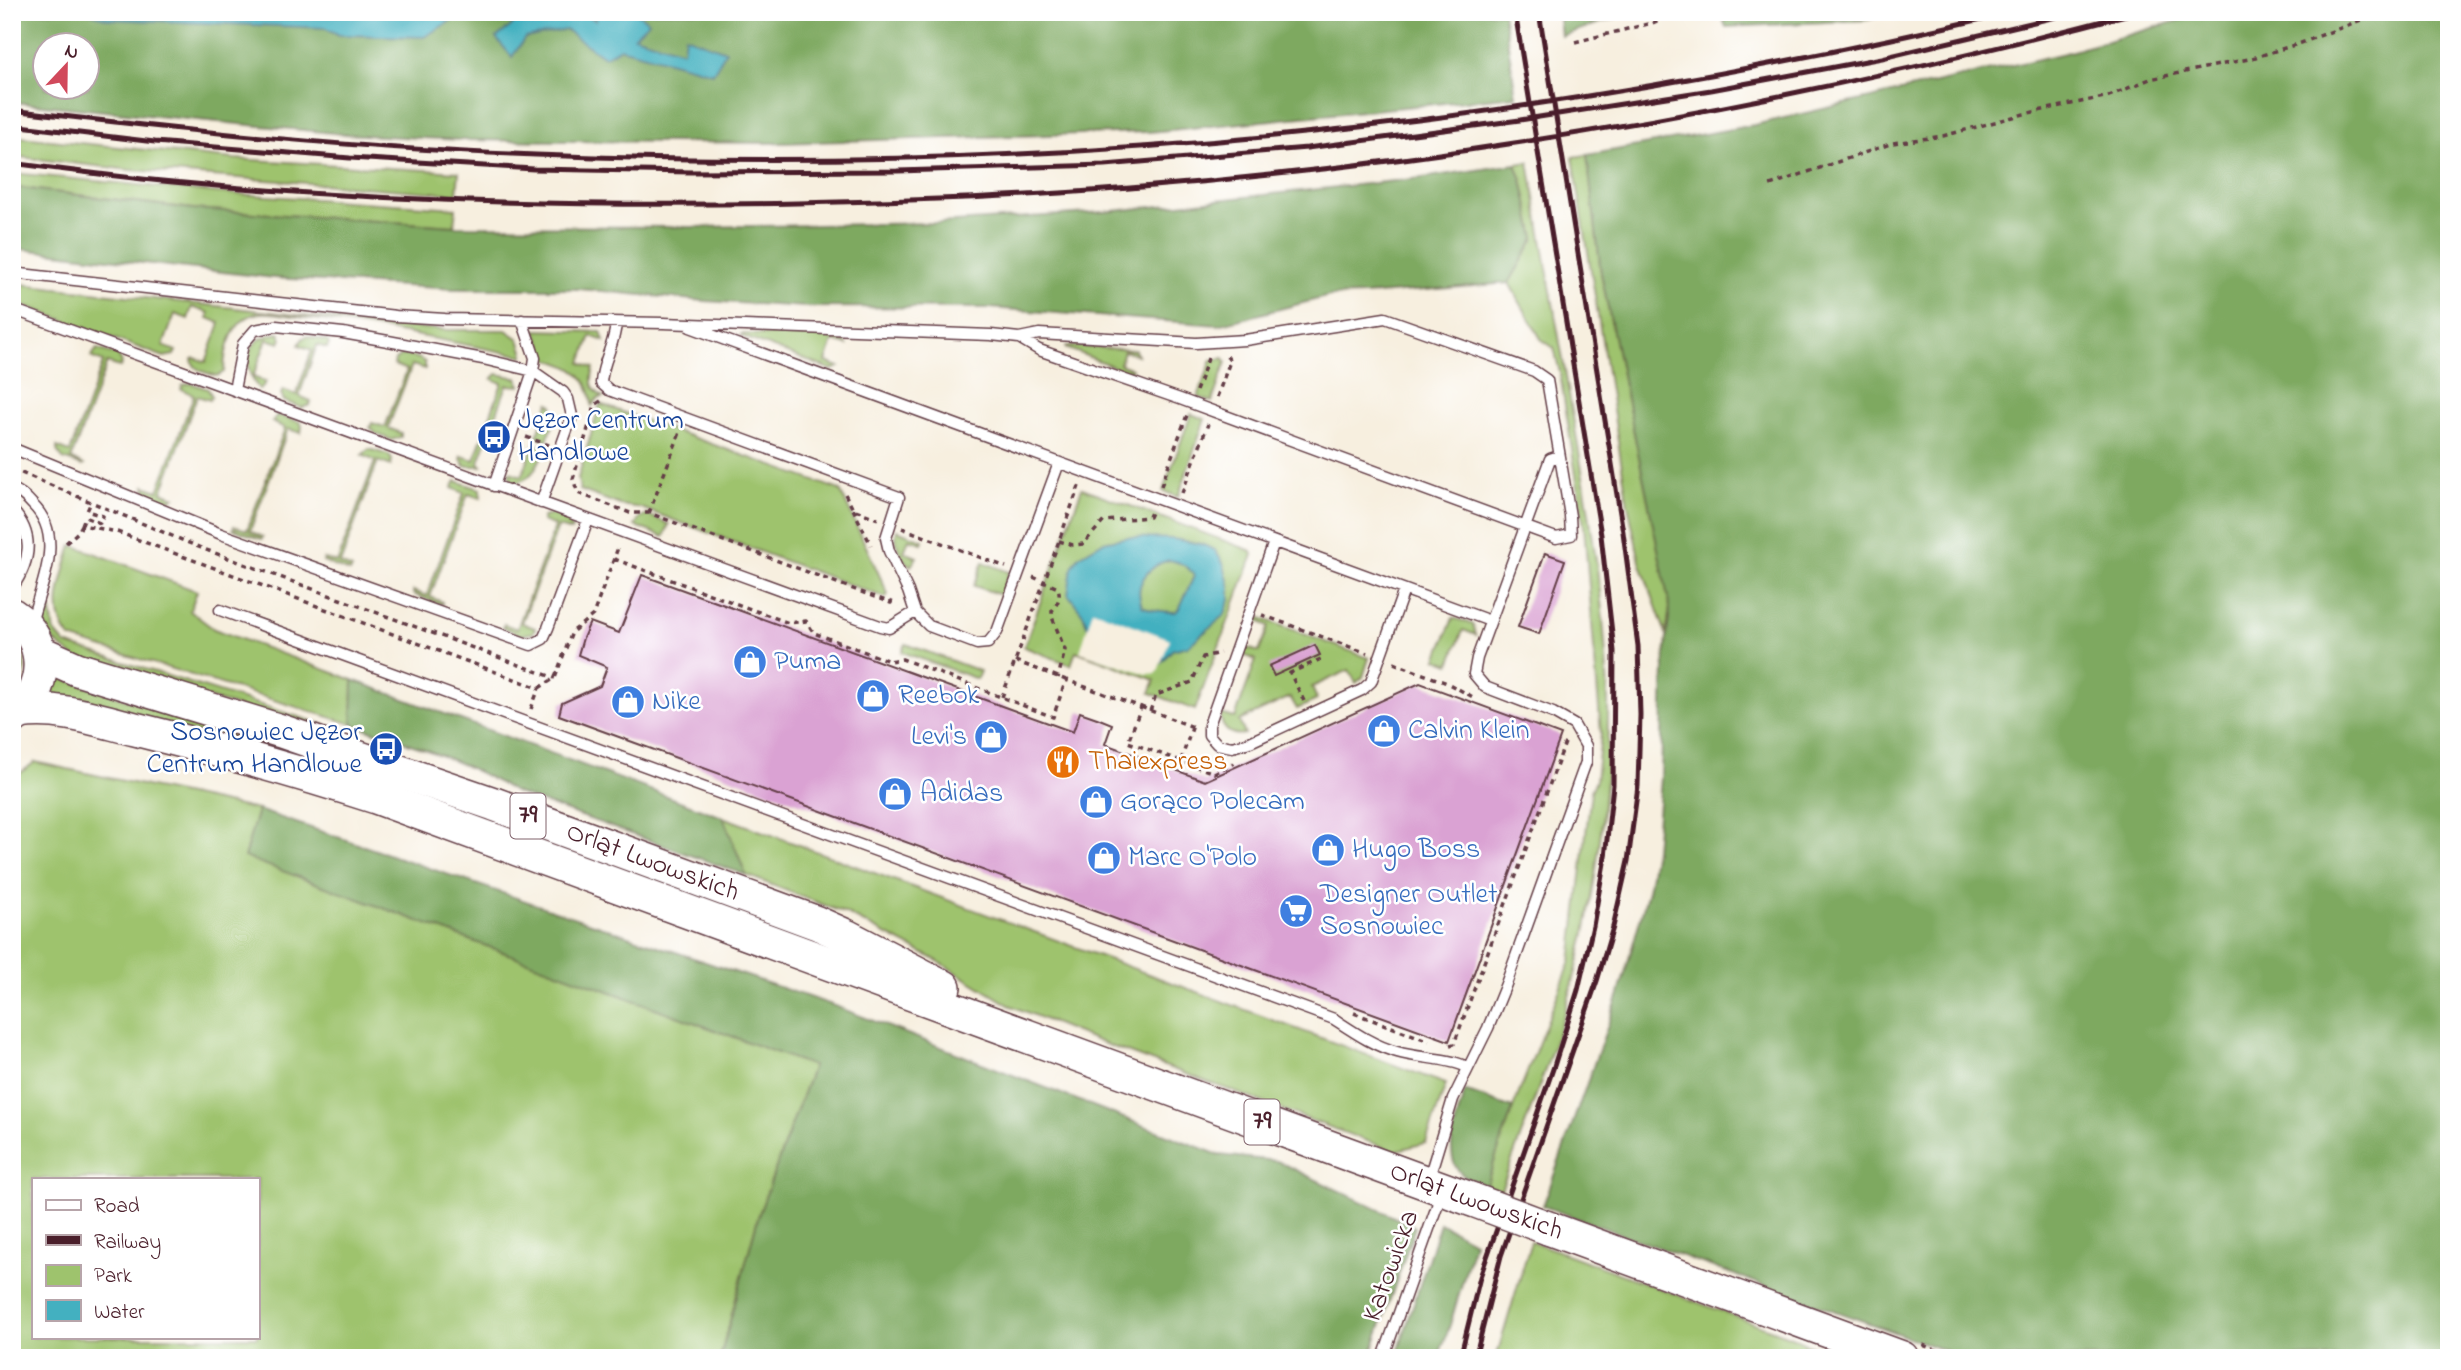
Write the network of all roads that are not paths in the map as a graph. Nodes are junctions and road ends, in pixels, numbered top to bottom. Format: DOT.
graph roads {
  1 [pos="12,273"];
  2 [pos="12,309"];
  3 [pos="522,320"];
  4 [pos="616,323"];
  5 [pos="681,324"];
  6 [pos="1019,338"];
  7 [pos="533,371"];
  8 [pos="234,390"];
  9 [pos="12,448"];
  10 [pos="1559,456"];
  11 [pos="1059,463"];
  12 [pos="494,486"];
  13 [pos="12,489"];
  14 [pos="541,503"];
  15 [pos="12,510"];
  16 [pos="588,520"];
  17 [pos="1525,526"];
  18 [pos="1274,542"];
  19 [pos="12,588"];
  20 [pos="1404,590"];
  21 [pos="219,610"];
  22 [pos="915,612"];
  23 [pos="1490,621"];
  24 [pos="27,633"];
  25 [pos="16,715"];
  26 [pos="1051,1044"];
  27 [pos="1467,1067"];
  28 [pos="1447,1191"];
  29 [pos="1383,1358"];
  30 [pos="1902,1358"];
  1 -- 3 [label="lane"];
  2 -- 8 [label="lane"];
  3 -- 4 [label="lane"];
  3 -- 7 [label="lane"];
  4 -- 5 [label="lane"];
  4 -- 22 [label="lane"];
  5 -- 6 [label="lane"];
  5 -- 11 [label="lane"];
  6 -- 10 [label="lane"];
  6 -- 17 [label="lane"];
  7 -- 8 [label="lane"];
  7 -- 12 [label="lane"];
  7 -- 14 [label="lane"];
  8 -- 12 [label="lane"];
  9 -- 16 [label="lane"];
  10 -- 17 [label="lane"];
  10 -- 17 [label="lane"];
  11 -- 18 [label="lane"];
  11 -- 22 [label="lane"];
  12 -- 14 [label="lane"];
  13 -- 24 [label="lane"];
  14 -- 16 [label="lane"];
  15 -- 19 [label="lane"];
  16 -- 22 [label="lane"];
  17 -- 23 [label="lane"];
  18 -- 20 [label="lane"];
  18 -- 20 [label="lane"];
  20 -- 23 [label="lane"];
  21 -- 27 [label="lane"];
  23 -- 27 [label="lane, Katowicka"];
  24 -- 25 [label="main road, 79"];
  24 -- 26 [label="main road, Orląt Lwowskich / 79"];
  25 -- 26 [label="main road, Orląt Lwowskich / 79"];
  26 -- 28 [label="main road, Orląt Lwowskich / 79"];
  27 -- 28 [label="lane, Katowicka"];
  28 -- 29 [label="lane, Katowicka"];
  28 -- 30 [label="main road, Orląt Lwowskich / 79, bridge"];
}
